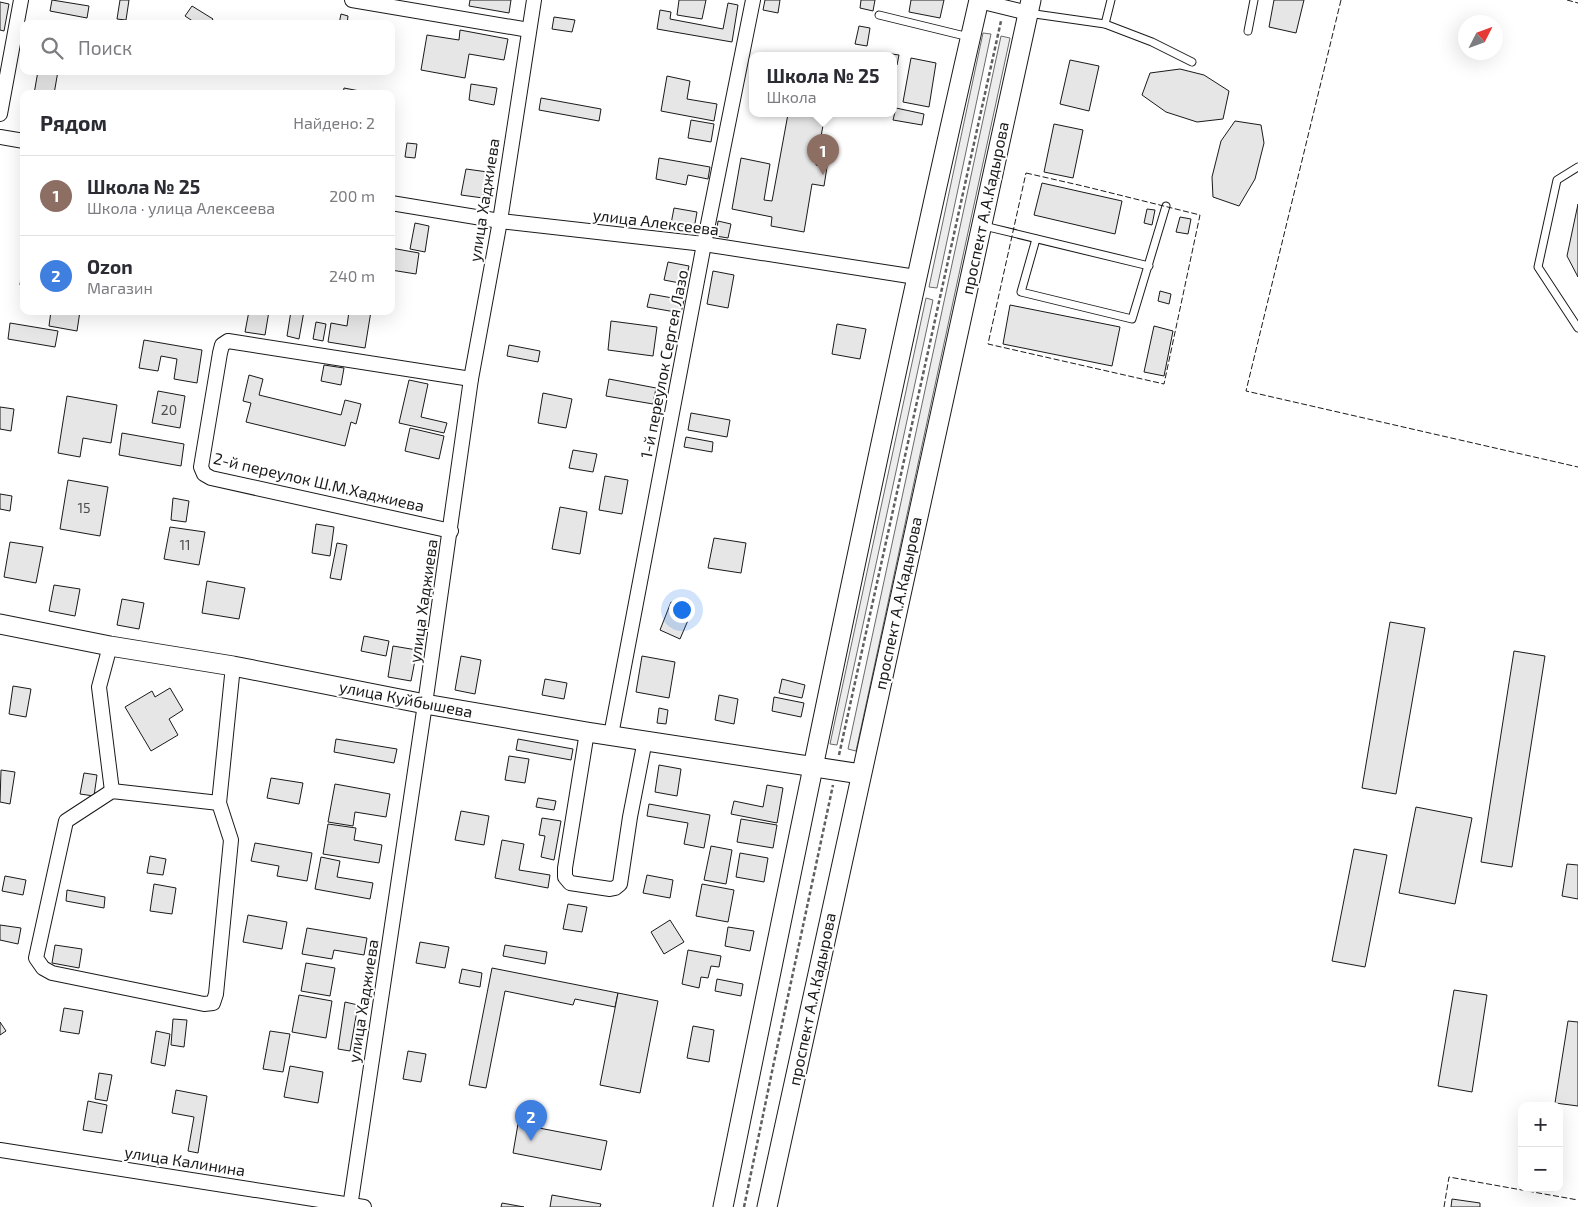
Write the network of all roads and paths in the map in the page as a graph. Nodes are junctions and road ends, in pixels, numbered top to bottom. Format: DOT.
graph roads {
  1 [pos="21,0"];
  2 [pos="352,0"];
  3 [pos="534,0"];
  4 [pos="753,0"];
  5 [pos="1111,0"];
  6 [pos="1254,0"];
  7 [pos="979,1"];
  8 [pos="1029,7"];
  9 [pos="1004,8"];
  10 [pos="879,15"];
  11 [pos="1105,24"];
  12 [pos="529,30"];
  13 [pos="1248,31"];
  14 [pos="970,37"];
  15 [pos="1192,62"];
  16 [pos="0,114"];
  17 [pos="0,137"];
  18 [pos="20,140"];
  19 [pos="1578,167"];
  20 [pos="395,204"];
  21 [pos="1166,206"];
  22 [pos="500,221"];
  23 [pos="981,226"];
  24 [pos="1036,239"];
  25 [pos="704,244"];
  26 [pos="1148,266"];
  27 [pos="916,277"];
  28 [pos="1578,328"];
  29 [pos="471,378"];
  30 [pos="450,530"];
  31 [pos="0,624"];
  32 [pos="110,646"];
  33 [pos="233,666"];
  34 [pos="425,704"];
  35 [pos="587,732"];
  36 [pos="611,735"];
  37 [pos="645,740"];
  38 [pos="812,766"];
  39 [pos="836,770"];
  40 [pos="861,774"];
  41 [pos="112,792"];
  42 [pos="219,803"];
  43 [pos="0,1150"];
  44 [pos="355,1206"];
  45 [pos="723,1207"];
  46 [pos="744,1207"];
  47 [pos="767,1207"];
  1 -- 16 [label="street"];
  2 -- 12 [label="street"];
  3 -- 12 [label="street, улица Хаджиева"];
  4 -- 25 [label="street, 1-й переулок Сергея Лазо"];
  5 -- 11 [label="lane"];
  6 -- 13 [label="lane"];
  7 -- 9 [label="street"];
  7 -- 14 [label="street"];
  8 -- 9 [label="street"];
  8 -- 11 [label="lane"];
  8 -- 23 [label="street, проспект А.А.Кадырова"];
  9 -- 39 [label="path"];
  10 -- 14 [label="lane"];
  11 -- 15 [label="lane"];
  12 -- 22 [label="street, улица Хаджиева"];
  14 -- 27 [label="street"];
  17 -- 18 [label="street"];
  19 -- 28 [label="lane"];
  20 -- 22 [label="street, улица Алексеева"];
  21 -- 26 [label="lane"];
  22 -- 25 [label="street, улица Алексеева"];
  22 -- 29 [label="street, улица Хаджиева"];
  23 -- 24 [label="lane"];
  23 -- 40 [label="street, проспект А.А.Кадырова"];
  24 -- 26 [label="lane"];
  24 -- 26 [label="lane"];
  25 -- 27 [label="street, улица Алексеева"];
  25 -- 36 [label="street, 1-й переулок Сергея Лазо"];
  27 -- 38 [label="street"];
  29 -- 30 [label="street, улица Хаджиева"];
  29 -- 30 [label="street, 2-й переулок Ш.М.Хаджиева"];
  30 -- 34 [label="street, улица Хаджиева"];
  31 -- 32 [label="street, улица Куйбышева"];
  32 -- 33 [label="street, улица Куйбышева"];
  32 -- 41 [label="street"];
  33 -- 34 [label="street, улица Куйбышева"];
  33 -- 42 [label="street"];
  34 -- 35 [label="street, улица Куйбышева"];
  34 -- 44 [label="street, улица Хаджиева"];
  35 -- 36 [label="street, улица Куйбышева"];
  35 -- 37 [label="street"];
  36 -- 37 [label="street, улица Куйбышева"];
  37 -- 38 [label="street, улица Куйбышева"];
  38 -- 39 [label="street, улица Куйбышева"];
  38 -- 45 [label="street"];
  39 -- 40 [label="street, улица Куйбышева"];
  39 -- 46 [label="path"];
  40 -- 47 [label="street, проспект А.А.Кадырова"];
  41 -- 42 [label="street"];
  41 -- 42 [label="street"];
  43 -- 44 [label="street, улица Калинина"];
}
